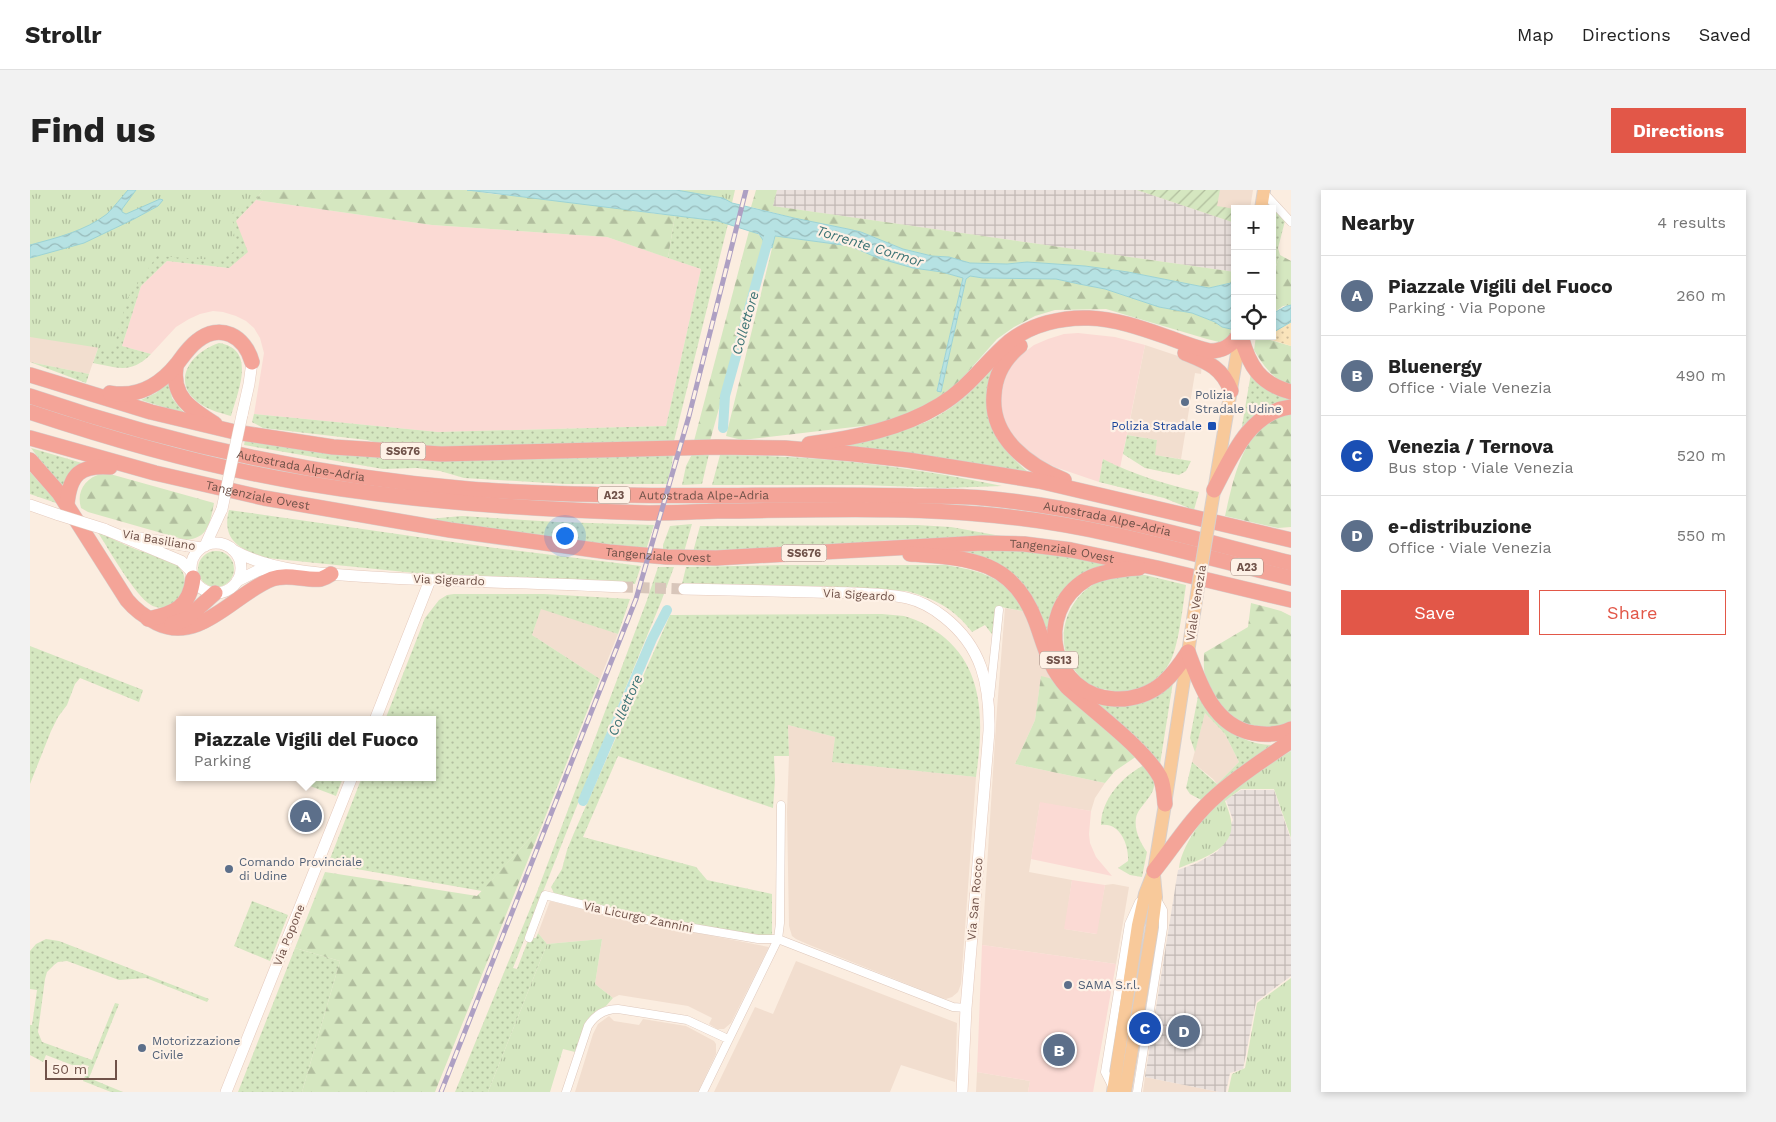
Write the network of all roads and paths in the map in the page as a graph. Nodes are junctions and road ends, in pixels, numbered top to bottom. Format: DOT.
graph roads {
  1 [pos="1264,192"];
  2 [pos="1262,205"];
  3 [pos="1291,222"];
  4 [pos="1237,340"];
  5 [pos="1239,340"];
  6 [pos="1242,340"];
  7 [pos="252,362"];
  8 [pos="176,366"];
  9 [pos="30,375"];
  10 [pos="63,386"];
  11 [pos="1231,391"];
  12 [pos="1291,392"];
  13 [pos="30,396"];
  14 [pos="1291,408"];
  15 [pos="30,412"];
  16 [pos="224,429"];
  17 [pos="30,438"];
  18 [pos="785,448"];
  19 [pos="30,460"];
  20 [pos="155,473"];
  21 [pos="1214,490"];
  22 [pos="1108,496"];
  23 [pos="30,505"];
  24 [pos="63,510"];
  25 [pos="221,512"];
  26 [pos="116,533"];
  27 [pos="1288,538"];
  28 [pos="203,547"];
  29 [pos="229,547"];
  30 [pos="856,551"];
  31 [pos="1291,563"];
  32 [pos="276,566"];
  33 [pos="1157,568"];
  34 [pos="332,574"];
  35 [pos="192,575"];
  36 [pos="1291,578"];
  37 [pos="430,580"];
  38 [pos="237,581"];
  39 [pos="622,587"];
  40 [pos="1242,588"];
  41 [pos="684,589"];
  42 [pos="215,593"];
  43 [pos="1291,600"];
  44 [pos="1291,607"];
  45 [pos="998,610"];
  46 [pos="148,619"];
  47 [pos="963,634"];
  48 [pos="1188,652"];
  49 [pos="989,705"];
  50 [pos="376,716"];
  51 [pos="1291,729"];
  52 [pos="1291,741"];
  53 [pos="350,781"];
  54 [pos="1165,804"];
  55 [pos="781,806"];
  56 [pos="1154,871"];
  57 [pos="1150,896"];
  58 [pos="529,938"];
  59 [pos="778,939"];
  60 [pos="966,1008"];
  61 [pos="728,1039"];
  62 [pos="1117,1091"];
  63 [pos="226,1092"];
  64 [pos="566,1092"];
  65 [pos="703,1092"];
  66 [pos="962,1092"];
  67 [pos="1137,1092"];
  1 -- 2 [label="main road"];
  1 -- 3 [label="street"];
  4 -- 18 [label="highway"];
  5 -- 11 [label="main road, Viale Venezia"];
  6 -- 12 [label="highway"];
  7 -- 8 [label="highway"];
  7 -- 25 [label="street, bridge"];
  8 -- 10 [label="highway"];
  8 -- 16 [label="highway"];
  9 -- 10 [label="highway, SS676"];
  10 -- 16 [label="highway, SS676"];
  11 -- 21 [label="main road, Viale Venezia"];
  11 -- 22 [label="highway"];
  13 -- 31 [label="highway, Autostrada Alpe-Adria / A23"];
  14 -- 21 [label="highway"];
  15 -- 36 [label="highway, Autostrada Alpe-Adria / A23"];
  16 -- 18 [label="highway, SS676"];
  17 -- 20 [label="highway, Tangenziale Ovest / SS676"];
  18 -- 22 [label="highway, SS676"];
  19 -- 24 [label="highway"];
  20 -- 24 [label="highway"];
  20 -- 30 [label="highway, Tangenziale Ovest / SS676"];
  21 -- 48 [label="main road, Viale Venezia, bridge"];
  22 -- 27 [label="highway"];
  23 -- 24 [label="street, Via Basiliano"];
  24 -- 26 [label="street, Via Basiliano, bridge"];
  24 -- 46 [label="highway"];
  25 -- 28 [label="street"];
  25 -- 29 [label="street"];
  26 -- 28 [label="street, Via Basiliano"];
  26 -- 35 [label="street, Via Basiliano"];
  28 -- 29 [label="street"];
  28 -- 35 [label="street"];
  29 -- 32 [label="street, Via Sigeardo"];
  29 -- 38 [label="street"];
  30 -- 33 [label="highway, Tangenziale Ovest / SS676"];
  30 -- 54 [label="highway"];
  32 -- 34 [label="street, Via Sigeardo"];
  32 -- 38 [label="street, Via Sigeardo"];
  33 -- 40 [label="highway, Tangenziale Ovest / SS13"];
  33 -- 48 [label="highway, SS13"];
  34 -- 37 [label="street, Via Sigeardo"];
  34 -- 46 [label="highway"];
  35 -- 42 [label="street"];
  35 -- 46 [label="highway"];
  37 -- 39 [label="street, Via Sigeardo"];
  37 -- 50 [label="street"];
  38 -- 42 [label="street"];
  40 -- 43 [label="highway, Tangenziale Ovest / SS13"];
  40 -- 44 [label="highway"];
  41 -- 47 [label="street, Via Sigeardo"];
  42 -- 46 [label="highway"];
  45 -- 49 [label="street, Via San Rocco"];
  47 -- 49 [label="street, Via San Rocco"];
  48 -- 51 [label="highway"];
  48 -- 54 [label="main road, Viale Venezia"];
  49 -- 60 [label="street, Via San Rocco"];
  52 -- 56 [label="highway"];
  53 -- 63 [label="street, Via Popone"];
  54 -- 56 [label="main road, Viale Venezia"];
  55 -- 59 [label="street"];
  56 -- 57 [label="main road, Viale Venezia"];
  57 -- 62 [label="main road, Viale Venezia"];
  57 -- 67 [label="street"];
  58 -- 59 [label="street, Via Licurgo Zannini"];
  59 -- 60 [label="street, Via Licurgo Zannini"];
  59 -- 61 [label="street"];
  60 -- 66 [label="street, Via San Rocco"];
  61 -- 64 [label="street"];
  61 -- 65 [label="street"];
}
